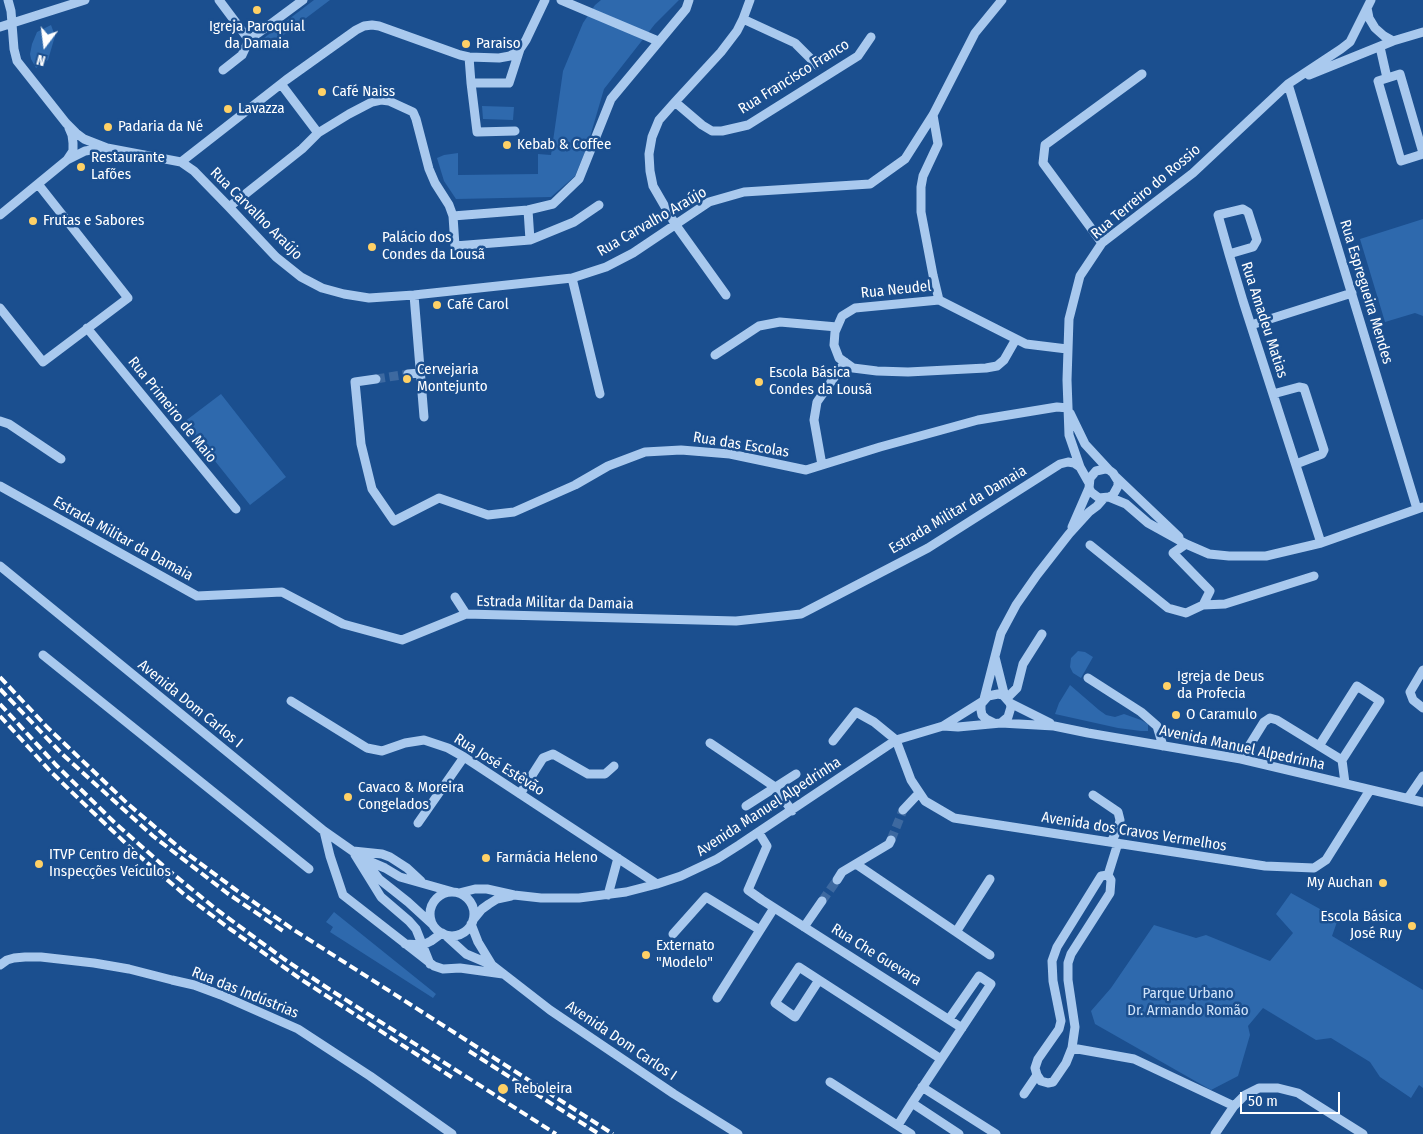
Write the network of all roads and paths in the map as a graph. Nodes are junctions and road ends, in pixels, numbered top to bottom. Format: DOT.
graph roads {
  1 [pos="8,0"];
  2 [pos="86,0"];
  3 [pos="219,0"];
  4 [pos="303,0"];
  5 [pos="545,0"];
  6 [pos="561,0"];
  7 [pos="689,0"];
  8 [pos="750,0"];
  9 [pos="1002,0"];
  10 [pos="1369,4"];
  11 [pos="743,19"];
  12 [pos="12,23"];
  13 [pos="0,27"];
  14 [pos="1423,32"];
  15 [pos="871,37"];
  16 [pos="249,40"];
  17 [pos="658,41"];
  18 [pos="1393,41"];
  19 [pos="1380,47"];
  20 [pos="520,49"];
  21 [pos="469,57"];
  22 [pos="816,65"];
  23 [pos="223,70"];
  24 [pos="1142,74"];
  25 [pos="1387,78"];
  26 [pos="471,83"];
  27 [pos="282,84"];
  28 [pos="1288,84"];
  29 [pos="674,102"];
  30 [pos="933,115"];
  31 [pos="66,123"];
  32 [pos="515,131"];
  33 [pos="318,133"];
  34 [pos="107,148"];
  35 [pos="1423,154"];
  36 [pos="67,160"];
  37 [pos="182,162"];
  38 [pos="38,184"];
  39 [pos="599,205"];
  40 [pos="229,207"];
  41 [pos="528,210"];
  42 [pos="0,215"];
  43 [pos="454,216"];
  44 [pos="675,224"];
  45 [pos="530,240"];
  46 [pos="1102,243"];
  47 [pos="1229,254"];
  48 [pos="572,278"];
  49 [pos="1352,293"];
  50 [pos="414,295"];
  51 [pos="726,295"];
  52 [pos="939,300"];
  53 [pos="0,308"];
  54 [pos="1251,324"];
  55 [pos="838,327"];
  56 [pos="88,328"];
  57 [pos="1016,339"];
  58 [pos="1067,349"];
  59 [pos="715,355"];
  60 [pos="845,362"];
  61 [pos="420,373"];
  62 [pos="408,374"];
  63 [pos="376,379"];
  64 [pos="600,394"];
  65 [pos="1273,394"];
  66 [pos="1068,408"];
  67 [pos="424,417"];
  68 [pos="0,421"];
  69 [pos="61,459"];
  70 [pos="1296,464"];
  71 [pos="822,465"];
  72 [pos="1080,467"];
  73 [pos="1113,474"];
  74 [pos="1089,485"];
  75 [pos="0,486"];
  76 [pos="1106,498"];
  77 [pos="1420,508"];
  78 [pos="236,509"];
  79 [pos="1070,534"];
  80 [pos="1321,543"];
  81 [pos="1186,544"];
  82 [pos="1090,545"];
  83 [pos="0,566"];
  84 [pos="1314,576"];
  85 [pos="455,597"];
  86 [pos="1203,605"];
  87 [pos="466,614"];
  88 [pos="1042,634"];
  89 [pos="43,655"];
  90 [pos="995,657"];
  91 [pos="1423,670"];
  92 [pos="1088,678"];
  93 [pos="1007,699"];
  94 [pos="983,700"];
  95 [pos="291,701"];
  96 [pos="1423,708"];
  97 [pos="998,723"];
  98 [pos="943,726"];
  99 [pos="1054,726"];
  100 [pos="896,740"];
  101 [pos="833,742"];
  102 [pos="710,743"];
  103 [pos="1164,746"];
  104 [pos="1319,746"];
  105 [pos="464,757"];
  106 [pos="1241,759"];
  107 [pos="1342,760"];
  108 [pos="614,766"];
  109 [pos="796,774"];
  110 [pos="1423,776"];
  111 [pos="1345,783"];
  112 [pos="775,787"];
  113 [pos="1370,790"];
  114 [pos="920,793"];
  115 [pos="520,794"];
  116 [pos="1093,795"];
  117 [pos="1408,798"];
  118 [pos="1423,802"];
  119 [pos="746,806"];
  120 [pos="903,810"];
  121 [pos="792,811"];
  122 [pos="418,823"];
  123 [pos="324,831"];
  124 [pos="759,833"];
  125 [pos="891,840"];
  126 [pos="1115,843"];
  127 [pos="353,851"];
  128 [pos="618,858"];
  129 [pos="364,859"];
  130 [pos="856,864"];
  131 [pos="309,869"];
  132 [pos="1108,874"];
  133 [pos="990,879"];
  134 [pos="837,880"];
  135 [pos="424,883"];
  136 [pos="657,884"];
  137 [pos="456,893"];
  138 [pos="514,895"];
  139 [pos="608,895"];
  140 [pos="822,901"];
  141 [pos="774,908"];
  142 [pos="472,922"];
  143 [pos="434,926"];
  144 [pos="804,926"];
  145 [pos="760,930"];
  146 [pos="956,932"];
  147 [pos="443,934"];
  148 [pos="672,934"];
  149 [pos="405,944"];
  150 [pos="423,945"];
  151 [pos="990,955"];
  152 [pos="430,964"];
  153 [pos="0,965"];
  154 [pos="492,965"];
  155 [pos="504,974"];
  156 [pos="819,980"];
  157 [pos="717,998"];
  158 [pos="950,1019"];
  159 [pos="962,1028"];
  160 [pos="1072,1048"];
  161 [pos="941,1059"];
  162 [pos="1037,1075"];
  163 [pos="830,1082"];
  164 [pos="922,1087"];
  165 [pos="1024,1094"];
  166 [pos="912,1103"];
  167 [pos="1234,1106"];
  168 [pos="898,1125"];
  169 [pos="452,1134"];
  170 [pos="738,1134"];
  171 [pos="911,1134"];
  172 [pos="959,1134"];
  173 [pos="996,1134"];
  174 [pos="1215,1134"];
  175 [pos="1363,1134"];
  1 -- 12 [label="street, Rua Carvalho Araújo"];
  2 -- 12 [label="street"];
  3 -- 16 [label="street"];
  4 -- 16 [label="street"];
  5 -- 20 [label="street"];
  6 -- 17 [label="street"];
  7 -- 17 [label="street"];
  8 -- 11 [label="street"];
  9 -- 30 [label="street, Rua Carvalho Araújo"];
  10 -- 18 [label="street"];
  10 -- 28 [label="street, Rua Terreiro do Rossio"];
  11 -- 22 [label="street"];
  11 -- 29 [label="street"];
  12 -- 13 [label="street"];
  12 -- 31 [label="street, Rua Carvalho Araújo"];
  14 -- 18 [label="street, Rua Terreiro do Rossio"];
  15 -- 29 [label="street, Rua Francisco Franco"];
  16 -- 23 [label="street"];
  17 -- 41 [label="street"];
  18 -- 19 [label="street, Rua Terreiro do Rossio"];
  19 -- 25 [label="street"];
  19 -- 28 [label="street, Rua Terreiro do Rossio"];
  20 -- 21 [label="street"];
  20 -- 26 [label="street"];
  21 -- 26 [label="street"];
  21 -- 27 [label="street"];
  24 -- 46 [label="street"];
  25 -- 35 [label="street"];
  25 -- 35 [label="street"];
  26 -- 32 [label="street"];
  27 -- 33 [label="street"];
  27 -- 37 [label="street"];
  28 -- 46 [label="street, Rua Terreiro do Rossio"];
  28 -- 49 [label="street, Rua Espregueira Mendes"];
  29 -- 44 [label="street"];
  30 -- 44 [label="street, Rua Carvalho Araújo"];
  30 -- 52 [label="street"];
  31 -- 34 [label="street, Rua Carvalho Araújo"];
  31 -- 36 [label="street"];
  33 -- 40 [label="street"];
  33 -- 43 [label="street"];
  34 -- 36 [label="street"];
  34 -- 37 [label="street, Rua Carvalho Araújo"];
  36 -- 38 [label="street"];
  37 -- 40 [label="street, Rua Carvalho Araújo"];
  38 -- 42 [label="street"];
  38 -- 56 [label="street"];
  39 -- 45 [label="street"];
  40 -- 50 [label="street, Rua Carvalho Araújo"];
  41 -- 43 [label="street"];
  41 -- 45 [label="street"];
  43 -- 45 [label="street"];
  44 -- 48 [label="street, Rua Carvalho Araújo"];
  44 -- 51 [label="street"];
  46 -- 58 [label="street, Rua Terreiro do Rossio"];
  47 -- 47 [label="street, Rua Amadeu Matias"];
  47 -- 54 [label="street, Rua Amadeu Matias"];
  48 -- 50 [label="street, Rua Carvalho Araújo"];
  48 -- 64 [label="street"];
  49 -- 54 [label="street"];
  49 -- 77 [label="street, Rua Espregueira Mendes"];
  50 -- 61 [label="street"];
  52 -- 55 [label="street, Rua Neudel"];
  52 -- 57 [label="street, Rua Neudel"];
  53 -- 56 [label="street"];
  54 -- 65 [label="street, Rua Amadeu Matias"];
  55 -- 59 [label="street"];
  55 -- 60 [label="street"];
  56 -- 78 [label="street, Rua Primeiro de Maio"];
  57 -- 58 [label="street, Rua Neudel"];
  57 -- 60 [label="street"];
  58 -- 66 [label="street, Rua Terreiro do Rossio"];
  60 -- 71 [label="street"];
  61 -- 62 [label="street"];
  61 -- 67 [label="street"];
  63 -- 71 [label="street, Rua das Escolas"];
  65 -- 70 [label="street, Rua Amadeu Matias"];
  65 -- 70 [label="street, Rua Amadeu Matias"];
  66 -- 71 [label="street, Rua das Escolas"];
  66 -- 72 [label="street, Rua Terreiro do Rossio"];
  66 -- 73 [label="street"];
  68 -- 69 [label="street"];
  70 -- 80 [label="street, Rua Amadeu Matias"];
  72 -- 74 [label="street, Rua Terreiro do Rossio"];
  72 -- 87 [label="street, Estrada Militar da Damaia"];
  73 -- 74 [label="street"];
  73 -- 76 [label="street"];
  73 -- 81 [label="street"];
  74 -- 76 [label="street"];
  74 -- 79 [label="street"];
  75 -- 87 [label="street, Estrada Militar da Damaia"];
  76 -- 79 [label="street"];
  76 -- 81 [label="street"];
  77 -- 80 [label="street"];
  79 -- 90 [label="street"];
  80 -- 81 [label="street"];
  81 -- 86 [label="street"];
  82 -- 86 [label="street"];
  83 -- 123 [label="street, Avenida Dom Carlos I"];
  84 -- 86 [label="street"];
  85 -- 87 [label="street"];
  88 -- 93 [label="street"];
  89 -- 131 [label="street"];
  90 -- 93 [label="street"];
  90 -- 94 [label="street"];
  91 -- 96 [label="street"];
  92 -- 103 [label="street"];
  93 -- 94 [label="street, Avenida Manuel Alpedrinha"];
  93 -- 97 [label="street"];
  93 -- 99 [label="street, Avenida Manuel Alpedrinha"];
  94 -- 97 [label="street"];
  94 -- 98 [label="street, Avenida Manuel Alpedrinha"];
  95 -- 105 [label="street, Rua José Estêvão"];
  97 -- 98 [label="street, Avenida Manuel Alpedrinha"];
  97 -- 99 [label="street, Avenida Manuel Alpedrinha"];
  98 -- 100 [label="street, Avenida Manuel Alpedrinha"];
  99 -- 103 [label="street, Avenida Manuel Alpedrinha"];
  100 -- 101 [label="street"];
  100 -- 114 [label="street, Avenida dos Cravos Vermelhos"];
  100 -- 121 [label="street, Avenida Manuel Alpedrinha"];
  102 -- 112 [label="street"];
  103 -- 106 [label="street, Avenida Manuel Alpedrinha"];
  104 -- 106 [label="street"];
  104 -- 107 [label="street"];
  104 -- 107 [label="street"];
  105 -- 115 [label="street, Rua José Estêvão"];
  105 -- 122 [label="street"];
  106 -- 111 [label="street, Avenida Manuel Alpedrinha"];
  107 -- 111 [label="street"];
  108 -- 115 [label="street"];
  109 -- 112 [label="street"];
  110 -- 117 [label="street"];
  111 -- 113 [label="street, Avenida Manuel Alpedrinha"];
  112 -- 119 [label="street"];
  112 -- 121 [label="street"];
  113 -- 117 [label="street, Avenida Manuel Alpedrinha"];
  113 -- 126 [label="street, Avenida dos Cravos Vermelhos"];
  114 -- 120 [label="street"];
  114 -- 126 [label="street, Avenida dos Cravos Vermelhos"];
  115 -- 128 [label="street, Rua José Estêvão"];
  116 -- 126 [label="street"];
  117 -- 118 [label="street, Avenida Manuel Alpedrinha"];
  121 -- 124 [label="street, Avenida Manuel Alpedrinha"];
  123 -- 127 [label="street, Avenida Dom Carlos I"];
  123 -- 149 [label="street"];
  124 -- 136 [label="street, Avenida Manuel Alpedrinha"];
  124 -- 141 [label="street, Rua Che Guevara"];
  125 -- 130 [label="street"];
  126 -- 132 [label="street"];
  127 -- 129 [label="street, Avenida Dom Carlos I"];
  127 -- 135 [label="street"];
  127 -- 150 [label="street"];
  128 -- 136 [label="street, Rua José Estêvão"];
  128 -- 139 [label="street"];
  129 -- 135 [label="street, Avenida Dom Carlos I"];
  129 -- 143 [label="street, Avenida Dom Carlos I"];
  130 -- 134 [label="street"];
  130 -- 146 [label="street"];
  132 -- 160 [label="street"];
  132 -- 162 [label="street"];
  133 -- 146 [label="street"];
  135 -- 137 [label="street, Avenida Dom Carlos I"];
  136 -- 139 [label="street, Avenida Manuel Alpedrinha"];
  137 -- 138 [label="street, Avenida Manuel Alpedrinha"];
  137 -- 142 [label="street"];
  137 -- 143 [label="street"];
  138 -- 139 [label="street, Avenida Manuel Alpedrinha"];
  138 -- 142 [label="street, Avenida Manuel Alpedrinha"];
  140 -- 144 [label="street"];
  141 -- 144 [label="street, Rua Che Guevara"];
  141 -- 145 [label="street"];
  142 -- 147 [label="street"];
  142 -- 154 [label="street, Avenida Dom Carlos I"];
  143 -- 147 [label="street"];
  144 -- 158 [label="street, Rua Che Guevara"];
  145 -- 148 [label="street"];
  145 -- 157 [label="street"];
  146 -- 151 [label="street"];
  147 -- 150 [label="street"];
  147 -- 154 [label="street, Avenida Dom Carlos I"];
  149 -- 150 [label="street"];
  149 -- 152 [label="street"];
  150 -- 152 [label="street"];
  152 -- 155 [label="street"];
  153 -- 169 [label="street, Rua das Indústrias"];
  154 -- 155 [label="street, Avenida Dom Carlos I"];
  155 -- 170 [label="street, Avenida Dom Carlos I"];
  156 -- 156 [label="street"];
  156 -- 161 [label="street"];
  158 -- 159 [label="street, Rua Che Guevara"];
  158 -- 159 [label="street"];
  159 -- 161 [label="street"];
  160 -- 162 [label="street"];
  160 -- 167 [label="street"];
  161 -- 164 [label="street"];
  162 -- 165 [label="street"];
  163 -- 168 [label="street"];
  164 -- 166 [label="street"];
  164 -- 173 [label="street"];
  166 -- 168 [label="street"];
  166 -- 172 [label="street"];
  167 -- 174 [label="street"];
  167 -- 175 [label="street"];
  168 -- 171 [label="street"];
}
